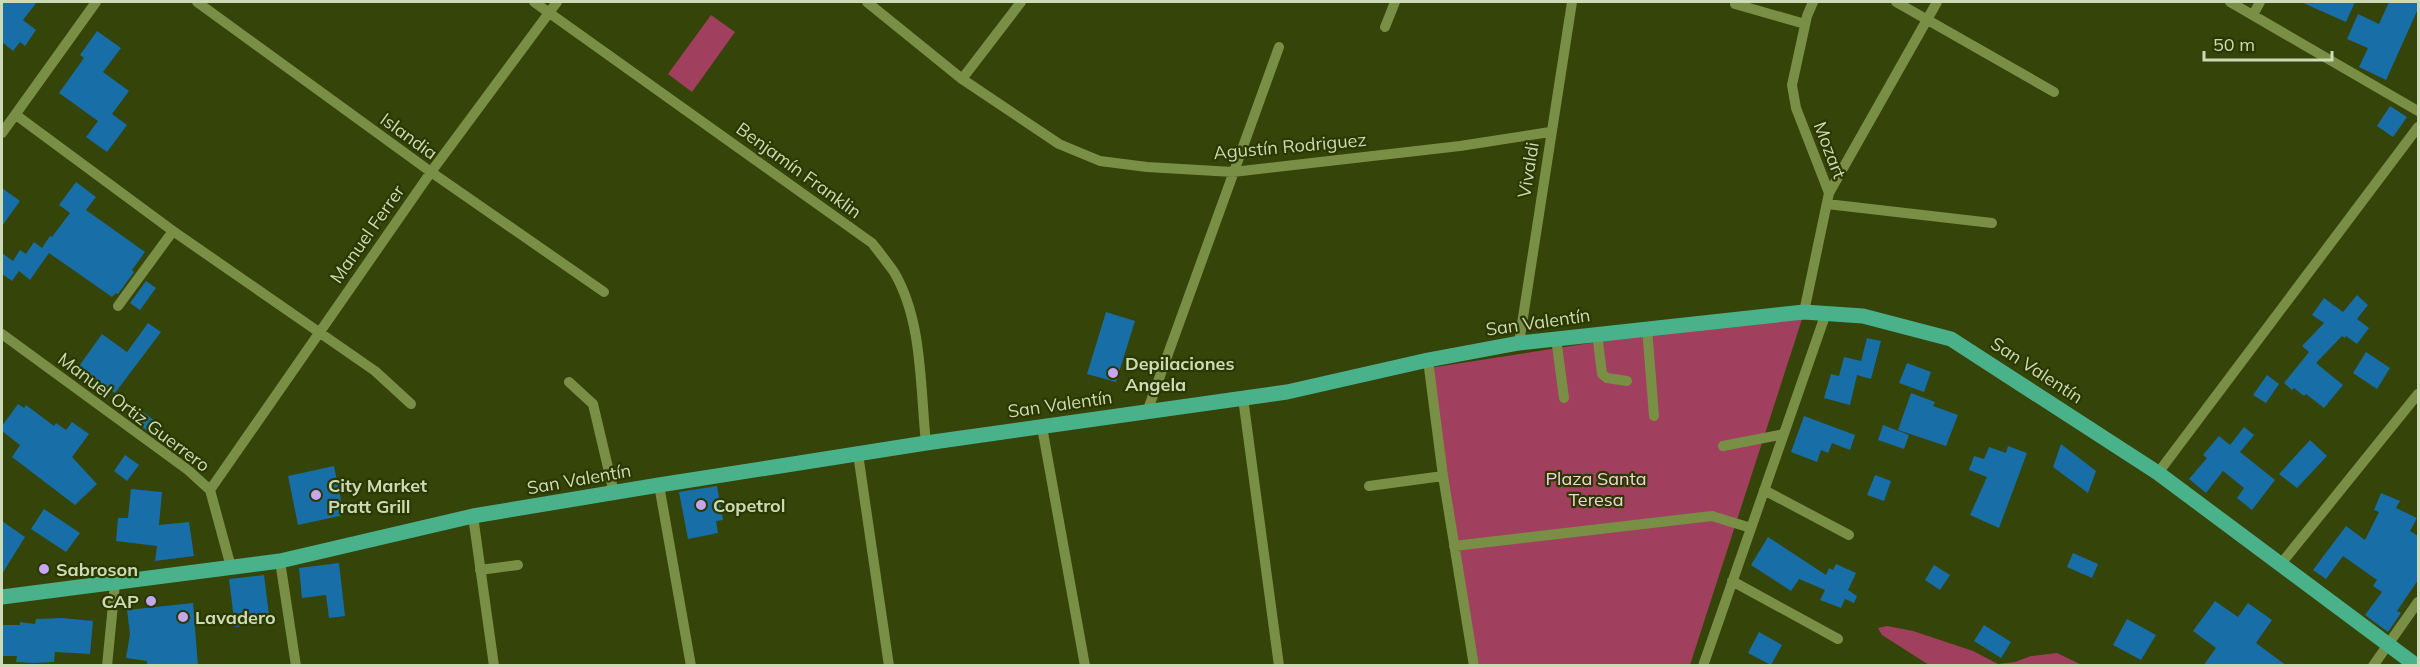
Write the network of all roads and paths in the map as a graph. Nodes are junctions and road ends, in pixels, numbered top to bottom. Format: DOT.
graph roads {
  1 [pos="96,2"];
  2 [pos="197,2"];
  3 [pos="534,2"];
  4 [pos="557,2"];
  5 [pos="867,2"];
  6 [pos="1021,2"];
  7 [pos="1395,2"];
  8 [pos="1572,2"];
  9 [pos="1813,2"];
  10 [pos="1896,2"];
  11 [pos="1937,2"];
  12 [pos="2230,2"];
  13 [pos="2260,2"];
  14 [pos="1735,4"];
  15 [pos="549,12"];
  16 [pos="2253,15"];
  17 [pos="1927,20"];
  18 [pos="1805,24"];
  19 [pos="1386,27"];
  20 [pos="1279,47"];
  21 [pos="962,79"];
  22 [pos="2054,92"];
  23 [pos="2418,111"];
  24 [pos="16,114"];
  25 [pos="2418,127"];
  26 [pos="1550,132"];
  27 [pos="2,133"];
  28 [pos="430,172"];
  29 [pos="1233,172"];
  30 [pos="1828,199"];
  31 [pos="1992,223"];
  32 [pos="173,231"];
  33 [pos="604,292"];
  34 [pos="118,306"];
  35 [pos="1804,312"];
  36 [pos="1826,313"];
  37 [pos="1647,328"];
  38 [pos="318,333"];
  39 [pos="1597,333"];
  40 [pos="2,334"];
  41 [pos="1556,338"];
  42 [pos="1519,343"];
  43 [pos="1428,360"];
  44 [pos="1627,381"];
  45 [pos="569,382"];
  46 [pos="2418,394"];
  47 [pos="1243,398"];
  48 [pos="1564,398"];
  49 [pos="411,404"];
  50 [pos="1147,412"];
  51 [pos="1654,416"];
  52 [pos="1042,427"];
  53 [pos="1784,434"];
  54 [pos="926,443"];
  55 [pos="1723,446"];
  56 [pos="858,454"];
  57 [pos="2158,473"];
  58 [pos="1443,476"];
  59 [pos="659,485"];
  60 [pos="1369,486"];
  61 [pos="210,490"];
  62 [pos="1764,490"];
  63 [pos="615,493"];
  64 [pos="473,516"];
  65 [pos="1751,528"];
  66 [pos="1850,535"];
  67 [pos="1454,546"];
  68 [pos="280,561"];
  69 [pos="518,565"];
  70 [pos="2280,565"];
  71 [pos="231,567"];
  72 [pos="480,570"];
  73 [pos="1732,581"];
  74 [pos="115,584"];
  75 [pos="2,597"];
  76 [pos="2418,603"];
  77 [pos="1838,639"];
  78 [pos="2389,644"];
  79 [pos="108,666"];
  80 [pos="296,666"];
  81 [pos="494,666"];
  82 [pos="691,666"];
  83 [pos="889,666"];
  84 [pos="1085,666"];
  85 [pos="1279,666"];
  86 [pos="1474,666"];
  87 [pos="1703,666"];
  88 [pos="2373,666"];
  89 [pos="2417,666"];
  1 -- 24 [label="street"];
  2 -- 28 [label="street, Islandia"];
  3 -- 15 [label="street, Benjamín Franklin"];
  4 -- 15 [label="street, Manuel Ferrer"];
  5 -- 21 [label="street, Agustín Rodriguez"];
  6 -- 21 [label="street"];
  7 -- 19 [label="street"];
  8 -- 26 [label="street, Vivaldi"];
  9 -- 18 [label="street, Mozart"];
  10 -- 17 [label="street"];
  11 -- 17 [label="street"];
  12 -- 16 [label="street"];
  13 -- 16 [label="street"];
  14 -- 18 [label="street"];
  15 -- 28 [label="street, Manuel Ferrer"];
  15 -- 54 [label="street, Benjamín Franklin"];
  16 -- 23 [label="street"];
  17 -- 22 [label="street"];
  17 -- 30 [label="street"];
  18 -- 30 [label="street, Mozart"];
  20 -- 29 [label="street"];
  21 -- 29 [label="street, Agustín Rodriguez"];
  24 -- 27 [label="street"];
  24 -- 32 [label="street"];
  25 -- 57 [label="street"];
  26 -- 29 [label="street, Agustín Rodriguez"];
  26 -- 42 [label="street, Vivaldi"];
  28 -- 33 [label="street, Islandia"];
  28 -- 38 [label="street, Manuel Ferrer"];
  29 -- 50 [label="street"];
  30 -- 31 [label="street"];
  30 -- 35 [label="street, Mozart"];
  32 -- 34 [label="street"];
  32 -- 38 [label="street"];
  35 -- 36 [label="main road, San Valentín"];
  35 -- 37 [label="main road, San Valentín"];
  36 -- 53 [label="street"];
  36 -- 57 [label="main road, San Valentín"];
  37 -- 39 [label="main road, San Valentín"];
  37 -- 51 [label="street"];
  38 -- 49 [label="street"];
  38 -- 61 [label="street, Manuel Ferrer"];
  39 -- 41 [label="main road, San Valentín"];
  39 -- 44 [label="street"];
  40 -- 61 [label="street, Manuel Ortiz Guerrero"];
  41 -- 42 [label="main road, San Valentín"];
  41 -- 48 [label="street"];
  42 -- 43 [label="main road, San Valentín"];
  43 -- 47 [label="main road, San Valentín"];
  43 -- 58 [label="street"];
  45 -- 63 [label="street"];
  46 -- 70 [label="street"];
  47 -- 50 [label="main road, San Valentín"];
  47 -- 85 [label="street"];
  50 -- 52 [label="main road, San Valentín"];
  52 -- 54 [label="main road, San Valentín"];
  52 -- 84 [label="street"];
  53 -- 55 [label="street"];
  53 -- 62 [label="street"];
  54 -- 56 [label="main road, San Valentín"];
  56 -- 59 [label="main road, San Valentín"];
  56 -- 83 [label="street"];
  57 -- 70 [label="main road, San Valentín"];
  58 -- 60 [label="street"];
  58 -- 67 [label="street"];
  59 -- 63 [label="main road, San Valentín"];
  59 -- 82 [label="street"];
  61 -- 71 [label="street, Manuel Ortiz Guerrero"];
  62 -- 65 [label="street"];
  62 -- 66 [label="street"];
  63 -- 64 [label="main road, San Valentín"];
  64 -- 68 [label="main road, San Valentín"];
  64 -- 72 [label="street"];
  65 -- 67 [label="street"];
  65 -- 73 [label="street"];
  67 -- 86 [label="street"];
  68 -- 71 [label="main road, San Valentín"];
  68 -- 80 [label="street"];
  69 -- 72 [label="street"];
  70 -- 78 [label="main road, San Valentín"];
  71 -- 74 [label="main road, San Valentín"];
  72 -- 81 [label="street"];
  73 -- 77 [label="street"];
  73 -- 87 [label="street"];
  74 -- 75 [label="main road, San Valentín"];
  74 -- 79 [label="street"];
  76 -- 78 [label="street"];
  78 -- 88 [label="street"];
  78 -- 89 [label="main road, San Valentín"];
}
